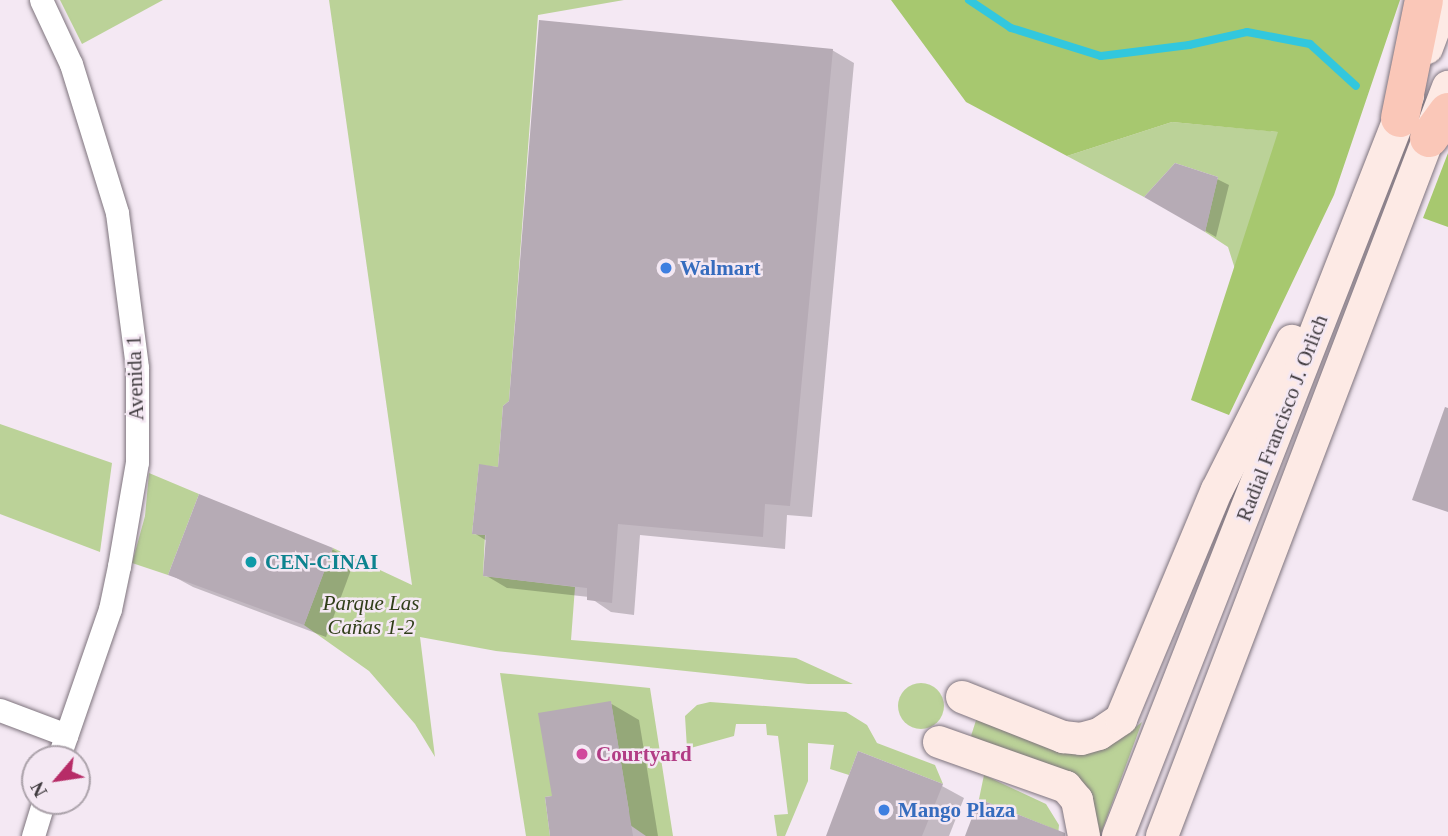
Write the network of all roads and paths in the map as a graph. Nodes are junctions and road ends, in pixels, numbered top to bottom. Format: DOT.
graph roads {
  1 [pos="41,0"];
  2 [pos="1424,0"];
  3 [pos="1445,0"];
  4 [pos="1448,87"];
  5 [pos="1425,123"];
  6 [pos="1377,175"];
  7 [pos="962,698"];
  8 [pos="0,710"];
  9 [pos="66,734"];
  10 [pos="939,741"];
  11 [pos="62,745"];
  12 [pos="40,815"];
  13 [pos="33,836"];
  14 [pos="1084,836"];
  15 [pos="1118,836"];
  16 [pos="1162,836"];
  1 -- 9 [label="street, Avenida 1"];
  2 -- 5 [label="highway"];
  3 -- 5 [label="main road, Radial Francisco J. Orlich"];
  4 -- 5 [label="main road, Radial Francisco J. Orlich"];
  5 -- 6 [label="main road, Radial Francisco J. Orlich"];
  5 -- 16 [label="main road, Radial Francisco J. Orlich"];
  6 -- 7 [label="main road"];
  6 -- 15 [label="main road, Radial Francisco J. Orlich"];
  8 -- 9 [label="street"];
  9 -- 11 [label="street, Avenida 1"];
  10 -- 14 [label="main road"];
  12 -- 13 [label="street"];
}
